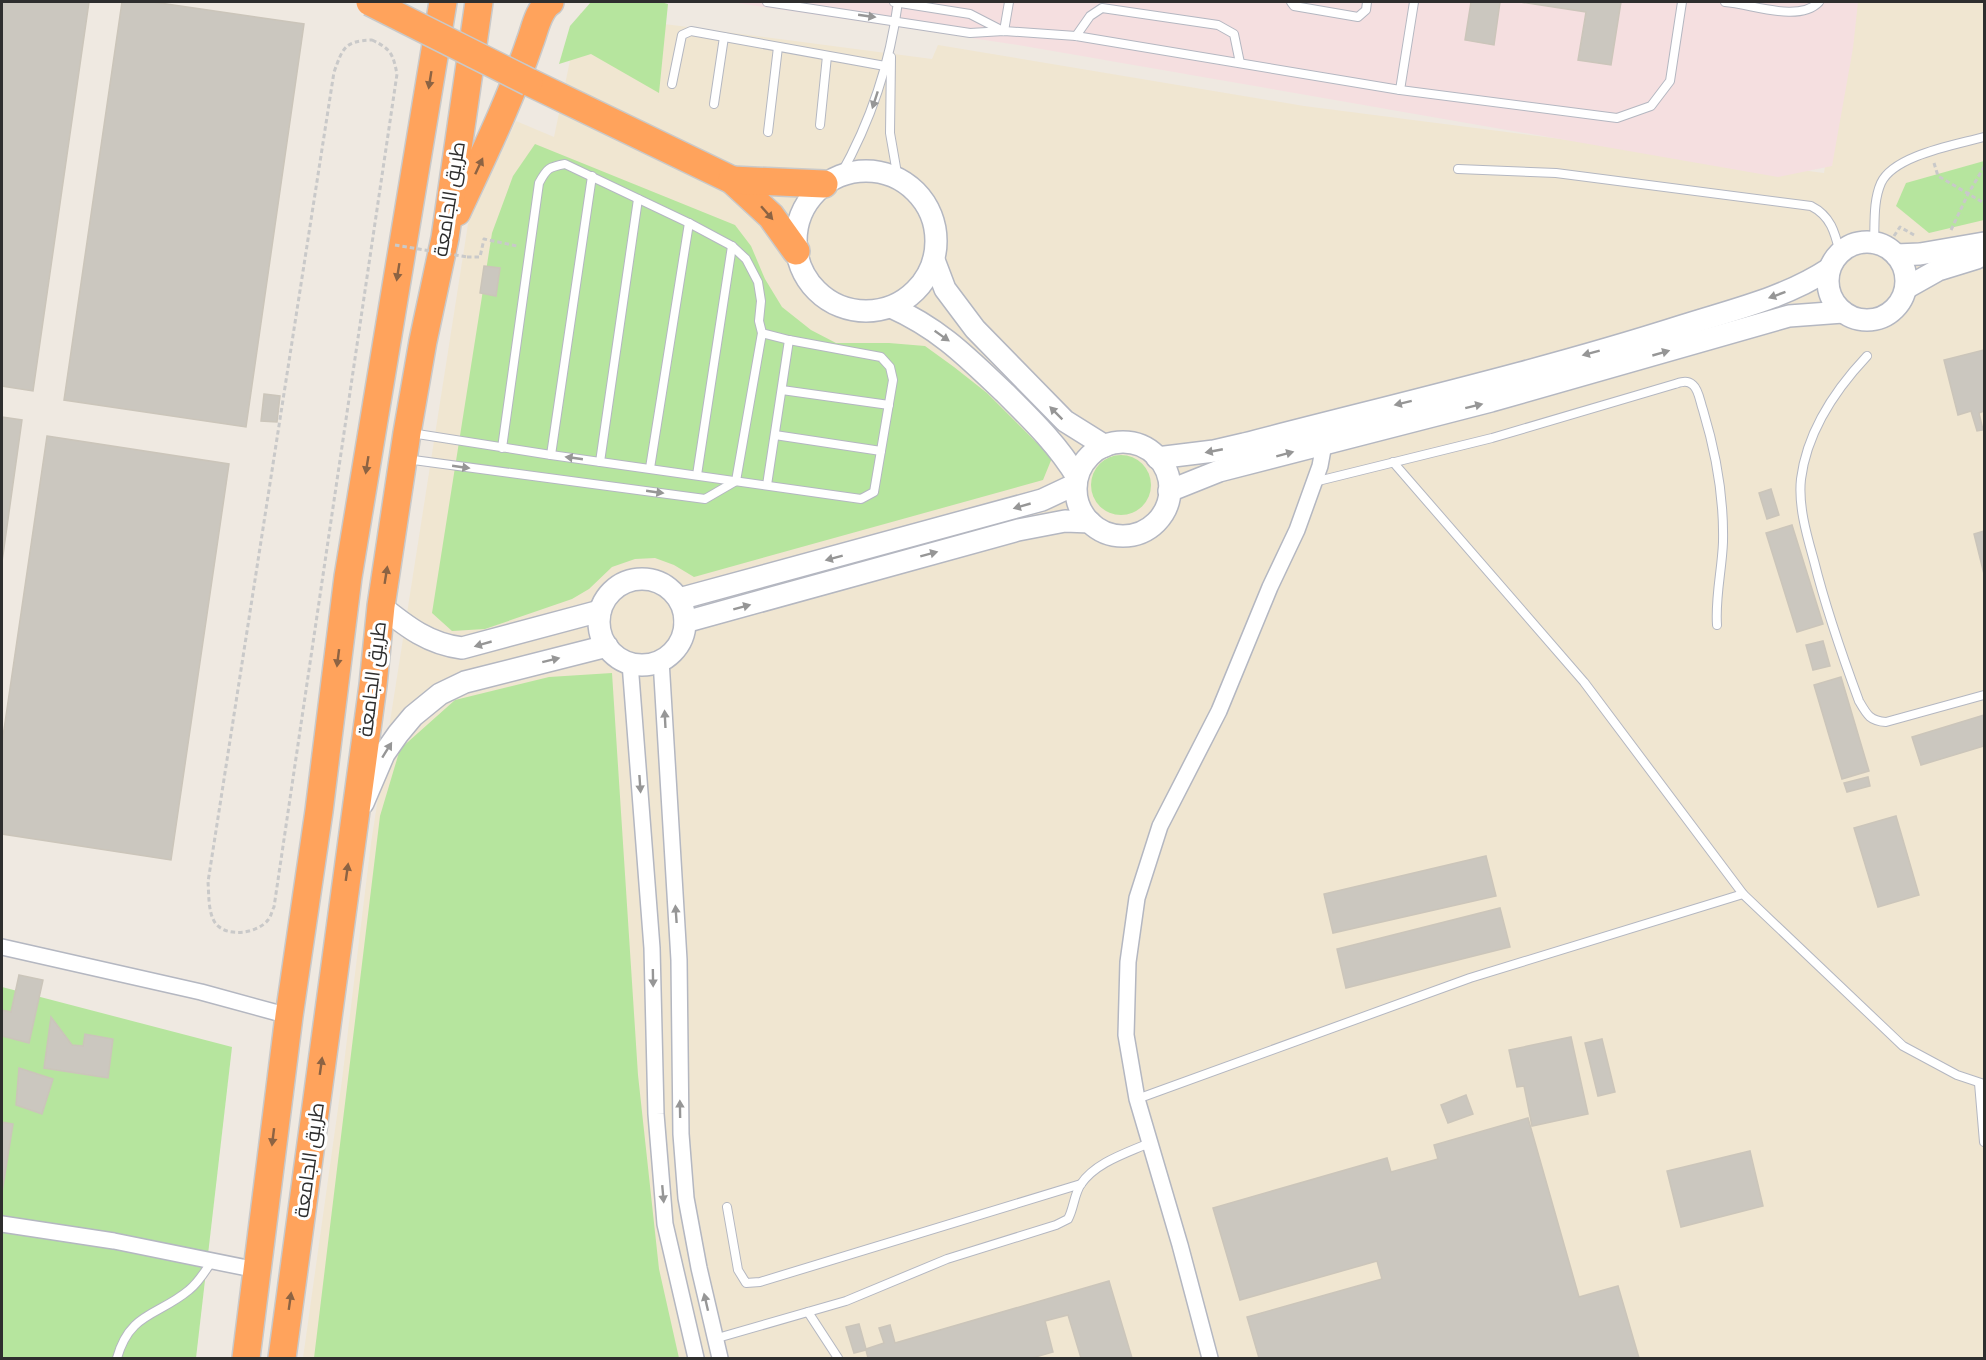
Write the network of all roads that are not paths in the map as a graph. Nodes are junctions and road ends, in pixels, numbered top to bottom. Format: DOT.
graph roads {
  1 [pos="370,2"];
  2 [pos="443,2"];
  3 [pos="479,2"];
  4 [pos="550,2"];
  5 [pos="768,2"];
  6 [pos="897,2"];
  7 [pos="1009,2"];
  8 [pos="1291,2"];
  9 [pos="1367,2"];
  10 [pos="1414,2"];
  11 [pos="1682,2"];
  12 [pos="1725,2"];
  13 [pos="1819,2"];
  14 [pos="896,20"];
  15 [pos="1004,31"];
  16 [pos="1076,36"];
  17 [pos="724,37"];
  18 [pos="892,44"];
  19 [pos="778,47"];
  20 [pos="826,56"];
  21 [pos="1240,63"];
  22 [pos="885,66"];
  23 [pos="672,84"];
  24 [pos="1400,90"];
  25 [pos="714,104"];
  26 [pos="820,125"];
  27 [pos="768,132"];
  28 [pos="1984,137"];
  29 [pos="1458,169"];
  30 [pos="592,177"];
  31 [pos="898,179"];
  32 [pos="732,180"];
  33 [pos="832,180"];
  34 [pos="638,199"];
  35 [pos="689,223"];
  36 [pos="445,238"];
  37 [pos="1874,243"];
  38 [pos="1984,243"];
  39 [pos="732,246"];
  40 [pos="796,250"];
  41 [pos="1896,255"];
  42 [pos="1984,256"];
  43 [pos="934,260"];
  44 [pos="1834,261"];
  45 [pos="1906,288"];
  46 [pos="891,307"];
  47 [pos="1843,312"];
  48 [pos="762,333"];
  49 [pos="789,340"];
  50 [pos="1867,356"];
  51 [pos="782,390"];
  52 [pos="889,405"];
  53 [pos="775,435"];
  54 [pos="1324,444"];
  55 [pos="405,446"];
  56 [pos="1105,446"];
  57 [pos="502,448"];
  58 [pos="881,451"];
  59 [pos="551,455"];
  60 [pos="1157,458"];
  61 [pos="600,462"];
  62 [pos="1393,462"];
  63 [pos="650,468"];
  64 [pos="697,475"];
  65 [pos="736,481"];
  66 [pos="1077,481"];
  67 [pos="1314,482"];
  68 [pos="767,485"];
  69 [pos="1169,491"];
  70 [pos="1090,522"];
  71 [pos="679,599"];
  72 [pos="381,606"];
  73 [pos="600,611"];
  74 [pos="685,622"];
  75 [pos="1717,625"];
  76 [pos="607,646"];
  77 [pos="662,660"];
  78 [pos="630,663"];
  79 [pos="1984,695"];
  80 [pos="354,822"];
  81 [pos="1743,894"];
  82 [pos="2,947"];
  83 [pos="289,1016"];
  84 [pos="1982,1083"];
  85 [pos="1137,1099"];
  86 [pos="1984,1142"];
  87 [pos="1149,1143"];
  88 [pos="1081,1184"];
  89 [pos="728,1208"];
  90 [pos="2,1224"];
  91 [pos="212,1261"];
  92 [pos="257,1270"];
  93 [pos="808,1312"];
  94 [pos="714,1339"];
  95 [pos="117,1359"];
  96 [pos="246,1359"];
  97 [pos="282,1359"];
  98 [pos="696,1359"];
  99 [pos="720,1359"];
  100 [pos="838,1359"];
  101 [pos="1210,1359"];
  1 -- 32 [label="highway, bridge"];
  2 -- 83 [label="highway, طريق الجامعة, one-way"];
  3 -- 36 [label="highway, طريق الجامعة"];
  36 -- 4 [label="highway, one-way"];
  5 -- 14 [label="lane, one-way"];
  6 -- 14 [label="lane"];
  6 -- 15 [label="lane"];
  7 -- 15 [label="lane"];
  8 -- 9 [label="lane"];
  10 -- 24 [label="lane"];
  11 -- 24 [label="lane"];
  12 -- 13 [label="lane"];
  14 -- 15 [label="lane"];
  14 -- 18 [label="lane"];
  15 -- 16 [label="lane"];
  16 -- 21 [label="lane"];
  16 -- 21 [label="lane"];
  17 -- 19 [label="lane"];
  17 -- 23 [label="lane"];
  17 -- 25 [label="lane"];
  18 -- 22 [label="lane"];
  18 -- 31 [label="lane"];
  19 -- 20 [label="lane"];
  19 -- 27 [label="lane"];
  20 -- 22 [label="lane"];
  20 -- 26 [label="lane"];
  21 -- 24 [label="lane"];
  22 -- 33 [label="lane, one-way"];
  28 -- 37 [label="lane"];
  29 -- 44 [label="lane"];
  30 -- 34 [label="lane"];
  30 -- 57 [label="lane"];
  30 -- 59 [label="lane"];
  31 -- 33 [label="street"];
  31 -- 43 [label="street"];
  32 -- 33 [label="highway"];
  32 -- 40 [label="highway, one-way"];
  33 -- 40 [label="street"];
  34 -- 35 [label="lane"];
  34 -- 61 [label="lane"];
  35 -- 39 [label="lane"];
  35 -- 63 [label="lane"];
  36 -- 55 [label="highway, طريق الجامعة"];
  37 -- 41 [label="street"];
  37 -- 44 [label="street"];
  38 -- 41 [label="street"];
  39 -- 48 [label="lane"];
  39 -- 64 [label="lane"];
  40 -- 46 [label="street"];
  41 -- 45 [label="street"];
  42 -- 45 [label="street"];
  43 -- 46 [label="street"];
  56 -- 43 [label="street, one-way"];
  44 -- 47 [label="street"];
  44 -- 60 [label="street, one-way"];
  45 -- 47 [label="street"];
  46 -- 66 [label="street, one-way"];
  54 -- 47 [label="street, one-way"];
  48 -- 49 [label="lane"];
  48 -- 65 [label="lane"];
  49 -- 51 [label="lane"];
  49 -- 52 [label="lane"];
  50 -- 79 [label="lane"];
  51 -- 52 [label="lane"];
  51 -- 53 [label="lane"];
  52 -- 58 [label="lane"];
  53 -- 58 [label="lane"];
  53 -- 68 [label="lane"];
  54 -- 67 [label="street"];
  69 -- 54 [label="street, one-way"];
  55 -- 57 [label="lane"];
  55 -- 65 [label="lane, one-way"];
  72 -- 55 [label="highway, طريق الجامعة, one-way"];
  56 -- 60 [label="street"];
  56 -- 66 [label="street"];
  57 -- 59 [label="lane"];
  58 -- 68 [label="lane"];
  61 -- 59 [label="lane, one-way"];
  60 -- 69 [label="street"];
  61 -- 63 [label="lane"];
  62 -- 67 [label="lane"];
  62 -- 75 [label="lane"];
  62 -- 81 [label="lane"];
  63 -- 64 [label="lane"];
  64 -- 65 [label="lane"];
  65 -- 68 [label="lane"];
  66 -- 70 [label="street"];
  66 -- 71 [label="street, one-way"];
  67 -- 85 [label="street"];
  69 -- 70 [label="street"];
  74 -- 70 [label="street, one-way"];
  71 -- 73 [label="street"];
  71 -- 74 [label="street"];
  73 -- 72 [label="street, one-way"];
  72 -- 80 [label="highway, طريق الجامعة"];
  73 -- 76 [label="street"];
  74 -- 77 [label="street"];
  76 -- 78 [label="street"];
  80 -- 76 [label="street, one-way"];
  77 -- 78 [label="street"];
  94 -- 77 [label="street, one-way"];
  78 -- 98 [label="street, one-way"];
  97 -- 80 [label="highway, طريق الجامعة, one-way"];
  81 -- 84 [label="lane"];
  81 -- 85 [label="lane"];
  82 -- 83 [label="street"];
  83 -- 92 [label="highway, طريق الجامعة, one-way"];
  84 -- 86 [label="lane"];
  85 -- 87 [label="street"];
  87 -- 88 [label="lane"];
  87 -- 101 [label="street"];
  88 -- 89 [label="lane"];
  88 -- 93 [label="lane"];
  90 -- 91 [label="street"];
  91 -- 92 [label="street"];
  91 -- 95 [label="lane"];
  92 -- 96 [label="highway, طريق الجامعة"];
  93 -- 94 [label="lane"];
  93 -- 100 [label="lane"];
  94 -- 99 [label="street"];
}
